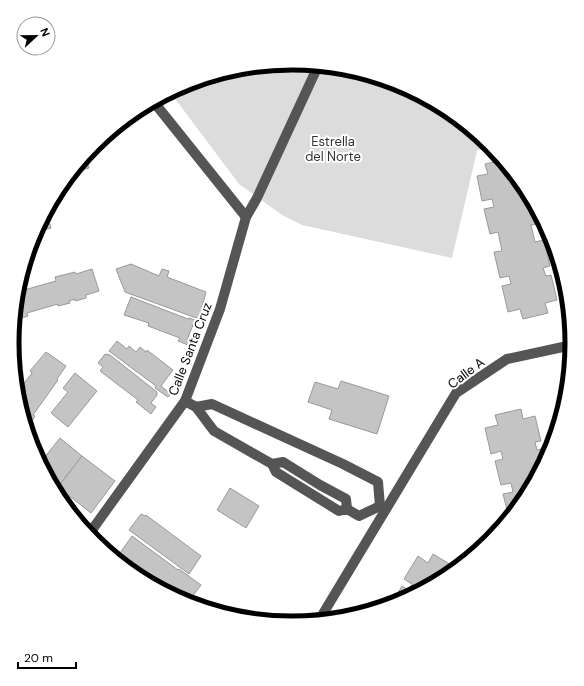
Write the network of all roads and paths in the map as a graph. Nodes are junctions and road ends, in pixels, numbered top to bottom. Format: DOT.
graph roads {
  1 [pos="316,71"];
  2 [pos="157,106"];
  3 [pos="246,217"];
  4 [pos="565,347"];
  5 [pos="185,401"];
  6 [pos="196,407"];
  7 [pos="383,508"];
  8 [pos="93,529"];
  9 [pos="323,614"];
  1 -- 3 [label="street, Calle Santa Cruz"];
  2 -- 3 [label="street"];
  3 -- 5 [label="street, Calle Santa Cruz"];
  4 -- 7 [label="street, Calle A"];
  5 -- 6 [label="street"];
  5 -- 8 [label="street, Calle Santa Cruz"];
  6 -- 7 [label="street"];
  6 -- 7 [label="street"];
  7 -- 9 [label="street, Calle A"];
}
